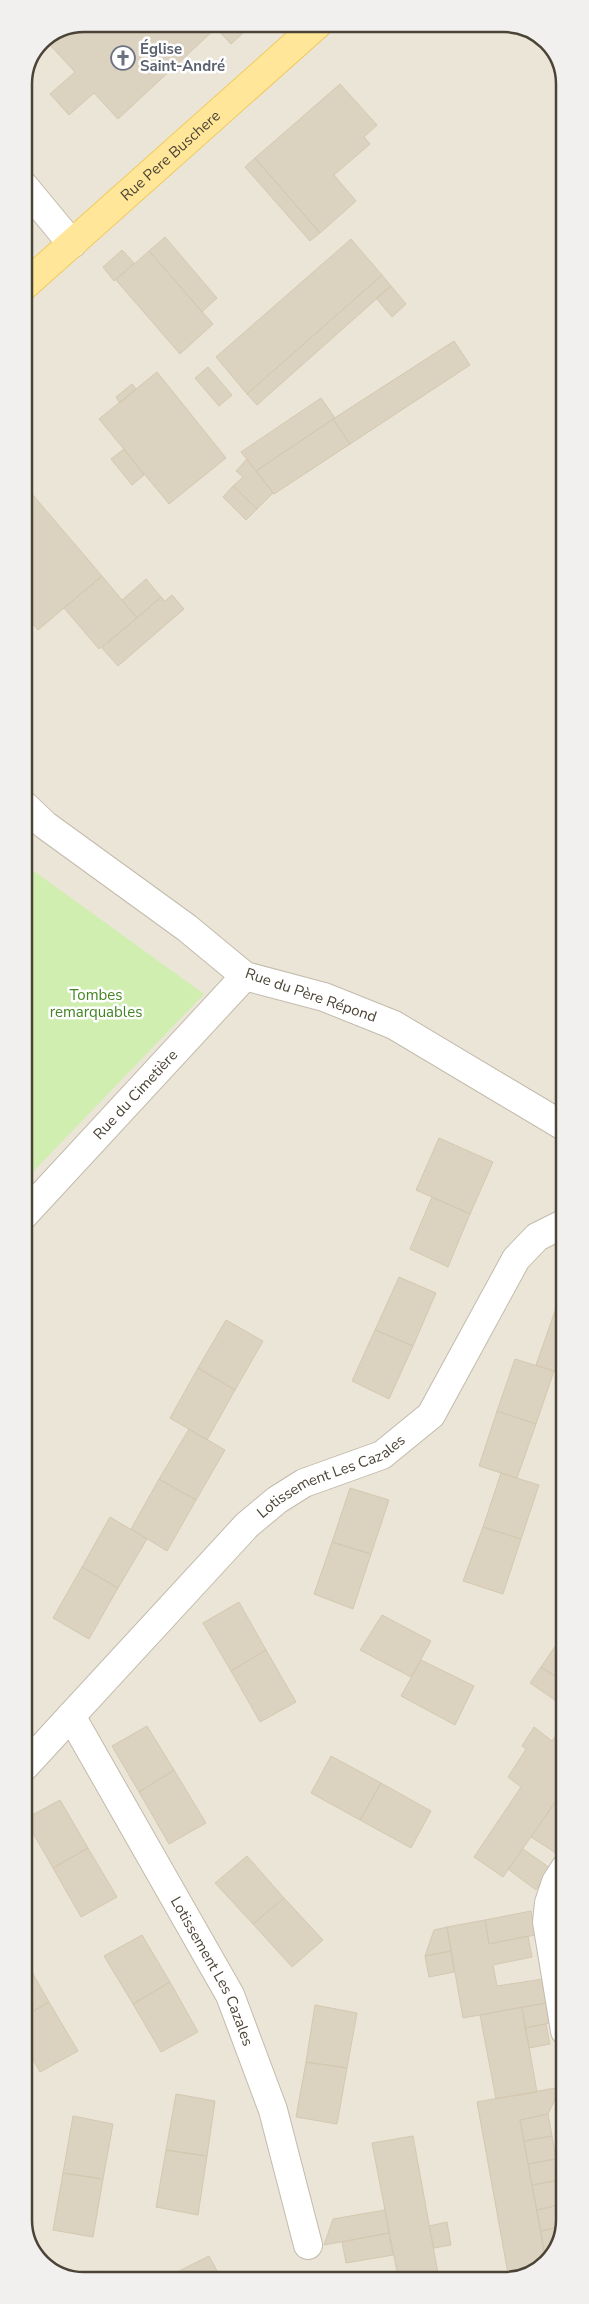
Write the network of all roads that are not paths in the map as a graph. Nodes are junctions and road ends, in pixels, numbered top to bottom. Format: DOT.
graph roads {
  1 [pos="308,33"];
  2 [pos="32,196"];
  3 [pos="72,244"];
  4 [pos="32,279"];
  5 [pos="32,813"];
  6 [pos="245,976"];
  7 [pos="556,1122"];
  8 [pos="32,1206"];
  9 [pos="556,1228"];
  10 [pos="71,1716"];
  11 [pos="32,1758"];
  12 [pos="556,1882"];
  13 [pos="556,1979"];
  14 [pos="308,2245"];
  1 -- 3 [label="main road, Rue Pere Buschere"];
  2 -- 3 [label="street"];
  3 -- 4 [label="main road, Rue Pere Buschere"];
  5 -- 6 [label="street, Rue du Père Répond"];
  6 -- 7 [label="street, Rue du Père Répond"];
  6 -- 8 [label="street, Rue du Cimetière"];
  9 -- 10 [label="street, Lotissement Les Cazales"];
  10 -- 11 [label="street, Lotissement Les Cazales"];
  10 -- 14 [label="street, Lotissement Les Cazales"];
  12 -- 13 [label="street"];
}
